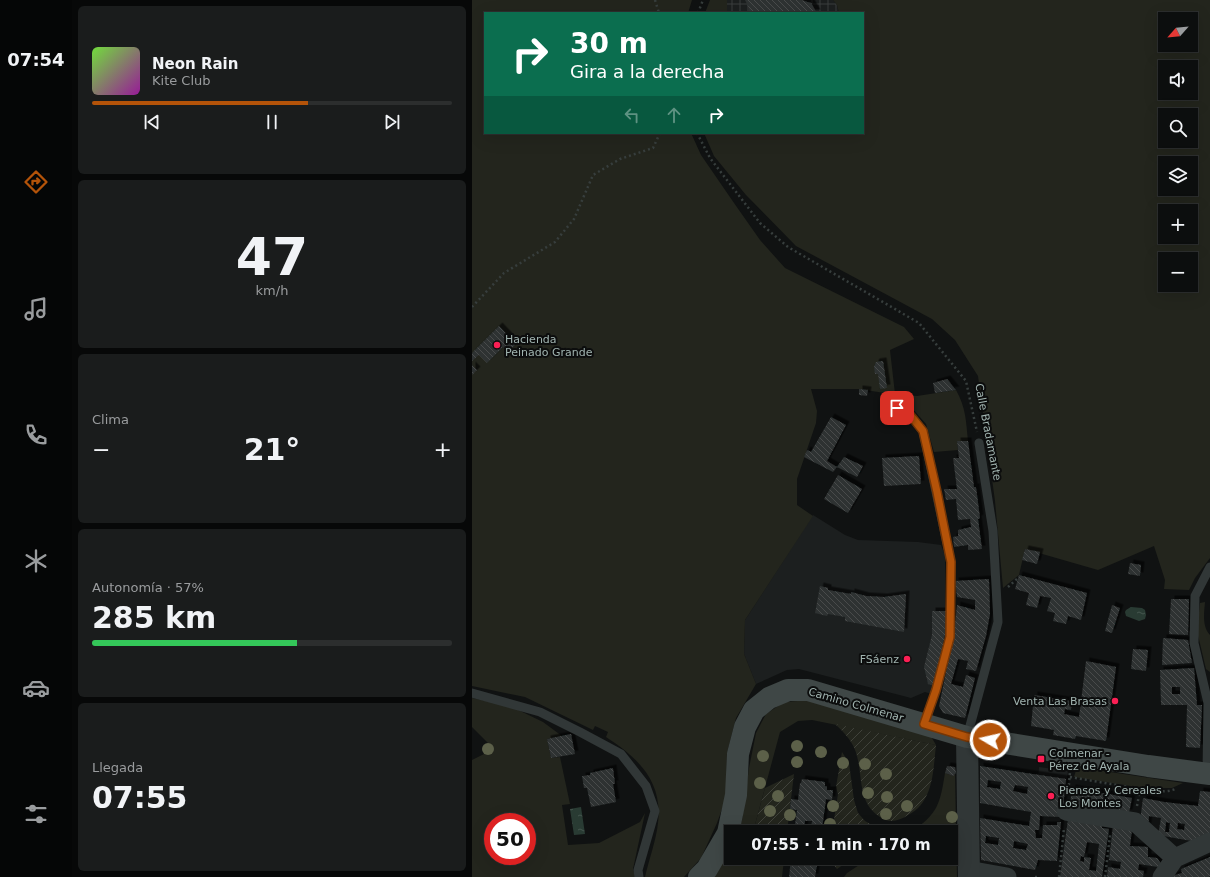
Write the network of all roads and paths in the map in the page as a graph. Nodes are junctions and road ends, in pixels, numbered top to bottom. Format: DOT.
graph roads {
  1 [pos="655,0"];
  2 [pos="703,0"];
  3 [pos="659,12"];
  4 [pos="698,12"];
  5 [pos="660,134"];
  6 [pos="698,134"];
  7 [pos="472,307"];
  8 [pos="888,404"];
  9 [pos="979,443"];
  10 [pos="1210,567"];
  11 [pos="1018,578"];
  12 [pos="1003,590"];
  13 [pos="472,693"];
  14 [pos="924,724"];
  15 [pos="967,737"];
  16 [pos="1201,773"];
  17 [pos="1070,777"];
  18 [pos="1140,789"];
  19 [pos="1066,811"];
  20 [pos="1135,822"];
  21 [pos="1110,833"];
  22 [pos="1210,842"];
  23 [pos="1175,858"];
  24 [pos="969,873"];
  25 [pos="639,877"];
  26 [pos="699,877"];
  27 [pos="1007,877"];
  28 [pos="1105,877"];
  29 [pos="1162,877"];
  1 -- 3 [label="path"];
  2 -- 4 [label="path"];
  5 -- 7 [label="path"];
  6 -- 9 [label="path, Calle Bradamante"];
  8 -- 14 [label="lane"];
  9 -- 15 [label="lane, Calle Bradamante"];
  10 -- 16 [label="lane"];
  11 -- 12 [label="path"];
  13 -- 25 [label="lane"];
  14 -- 15 [label="main road, Camino Colmenar"];
  14 -- 26 [label="main road, Camino Colmenar"];
  15 -- 16 [label="main road, Camino Colmenar"];
  15 -- 24 [label="street"];
  16 -- 18 [label="path"];
  17 -- 18 [label="path"];
  18 -- 20 [label="path"];
  19 -- 20 [label="street"];
  20 -- 23 [label="street"];
  21 -- 28 [label="path"];
  22 -- 23 [label="street"];
  23 -- 29 [label="street"];
  24 -- 27 [label="street"];
}
